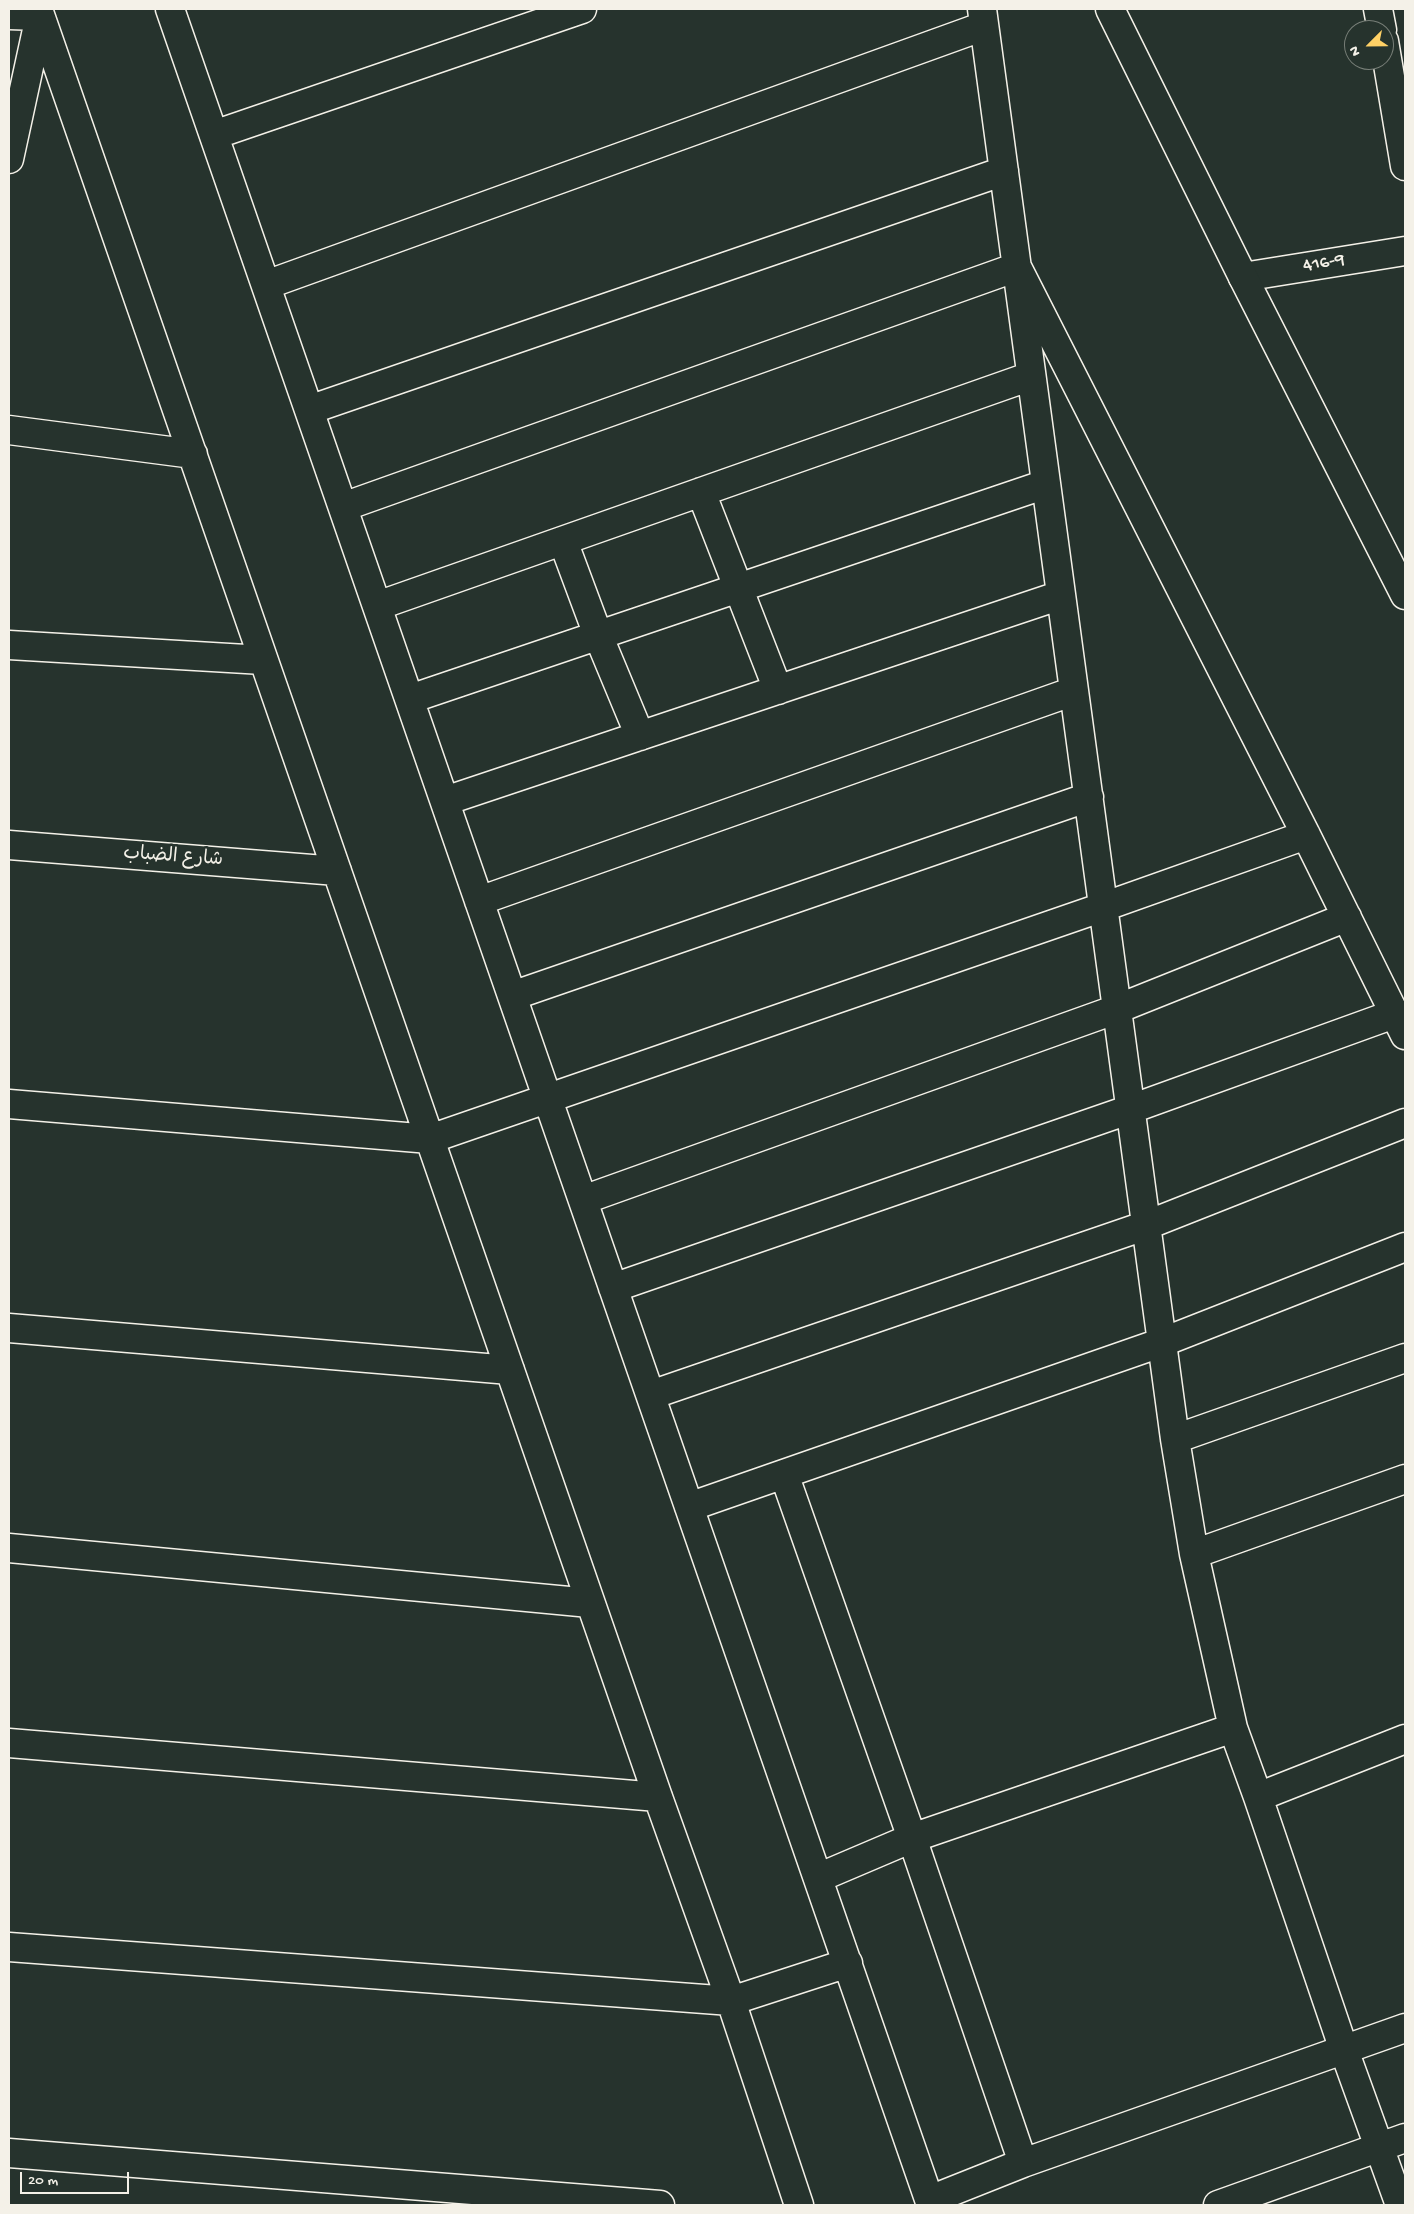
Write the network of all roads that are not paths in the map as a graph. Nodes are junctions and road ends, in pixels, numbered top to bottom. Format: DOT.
graph roads {
  1 [pos="170,9"];
  2 [pos="582,9"];
  3 [pos="1110,9"];
  4 [pos="39,12"];
  5 [pos="9,15"];
  6 [pos="983,17"];
  7 [pos="1389,70"];
  8 [pos="214,135"];
  9 [pos="9,160"];
  10 [pos="1405,166"];
  11 [pos="1004,171"];
  12 [pos="1405,251"];
  13 [pos="1017,267"];
  14 [pos="1243,278"];
  15 [pos="266,284"];
  16 [pos="1031,376"];
  17 [pos="309,410"];
  18 [pos="9,430"];
  19 [pos="192,454"];
  20 [pos="1046,484"];
  21 [pos="700,492"];
  22 [pos="343,507"];
  23 [pos="563,541"];
  24 [pos="739,588"];
  25 [pos="1061,595"];
  26 [pos="1405,595"];
  27 [pos="377,606"];
  28 [pos="598,635"];
  29 [pos="9,645"];
  30 [pos="263,660"];
  31 [pos="778,690"];
  32 [pos="1074,691"];
  33 [pos="410,699"];
  34 [pos="640,736"];
  35 [pos="1089,797"];
  36 [pos="445,801"];
  37 [pos="1306,834"];
  38 [pos="9,845"];
  39 [pos="337,871"];
  40 [pos="479,901"];
  41 [pos="1103,907"];
  42 [pos="1347,917"];
  43 [pos="512,996"];
  44 [pos="1117,1009"];
  45 [pos="1400,1025"];
  46 [pos="548,1098"];
  47 [pos="9,1104"];
  48 [pos="1131,1109"];
  49 [pos="1405,1123"];
  50 [pos="430,1139"];
  51 [pos="584,1200"];
  52 [pos="1146,1226"];
  53 [pos="1405,1247"];
  54 [pos="613,1288"];
  55 [pos="9,1328"];
  56 [pos="1163,1342"];
  57 [pos="1405,1358"];
  58 [pos="510,1370"];
  59 [pos="651,1395"];
  60 [pos="1175,1439"];
  61 [pos="784,1474"];
  62 [pos="1405,1478"];
  63 [pos="690,1507"];
  64 [pos="9,1548"];
  65 [pos="1194,1554"];
  66 [pos="590,1603"];
  67 [pos="1233,1728"];
  68 [pos="1405,1739"];
  69 [pos="9,1743"];
  70 [pos="658,1797"];
  71 [pos="1258,1797"];
  72 [pos="912,1838"];
  73 [pos="818,1878"];
  74 [pos="9,1947"];
  75 [pos="848,1964"];
  76 [pos="731,2001"];
  77 [pos="1405,2028"];
  78 [pos="1344,2050"];
  79 [pos="1405,2138"];
  80 [pos="1379,2147"];
  81 [pos="9,2153"];
  82 [pos="1023,2163"];
  83 [pos="371,2194"];
  84 [pos="930,2203"];
  85 [pos="660,2205"];
  86 [pos="799,2205"];
  87 [pos="1218,2205"];
  88 [pos="1400,2205"];
  1 -- 8 [label="street"];
  2 -- 8 [label="street"];
  3 -- 14 [label="street"];
  4 -- 5 [label="street"];
  4 -- 9 [label="street"];
  4 -- 19 [label="street"];
  6 -- 11 [label="street"];
  6 -- 15 [label="street"];
  7 -- 10 [label="street"];
  8 -- 15 [label="street"];
  11 -- 13 [label="street"];
  11 -- 17 [label="street"];
  12 -- 14 [label="street, 416-9"];
  13 -- 16 [label="street"];
  13 -- 22 [label="street"];
  13 -- 37 [label="street"];
  14 -- 26 [label="street"];
  15 -- 17 [label="street"];
  16 -- 20 [label="street"];
  16 -- 21 [label="street"];
  17 -- 22 [label="street"];
  18 -- 19 [label="street"];
  19 -- 30 [label="street"];
  20 -- 24 [label="street"];
  20 -- 25 [label="street"];
  21 -- 23 [label="street"];
  21 -- 24 [label="street"];
  22 -- 27 [label="street"];
  23 -- 27 [label="street"];
  23 -- 28 [label="street"];
  24 -- 28 [label="street"];
  24 -- 31 [label="street"];
  25 -- 31 [label="street"];
  25 -- 32 [label="street"];
  27 -- 33 [label="street"];
  28 -- 33 [label="street"];
  28 -- 34 [label="street"];
  29 -- 30 [label="street"];
  30 -- 39 [label="street"];
  31 -- 34 [label="street"];
  32 -- 35 [label="street"];
  32 -- 40 [label="street"];
  33 -- 36 [label="street"];
  34 -- 36 [label="street"];
  35 -- 41 [label="street"];
  35 -- 43 [label="street"];
  36 -- 40 [label="street"];
  37 -- 41 [label="street"];
  37 -- 42 [label="street"];
  38 -- 39 [label="street, شارع الضباب"];
  39 -- 50 [label="street"];
  40 -- 43 [label="street"];
  41 -- 44 [label="street"];
  41 -- 46 [label="street"];
  42 -- 44 [label="street"];
  42 -- 45 [label="street"];
  43 -- 46 [label="street"];
  44 -- 48 [label="street"];
  44 -- 51 [label="street"];
  45 -- 48 [label="street"];
  46 -- 50 [label="street"];
  46 -- 51 [label="street"];
  47 -- 50 [label="street"];
  48 -- 52 [label="street"];
  48 -- 54 [label="street"];
  49 -- 52 [label="street"];
  50 -- 58 [label="street"];
  51 -- 54 [label="street"];
  52 -- 56 [label="street"];
  52 -- 59 [label="street"];
  53 -- 56 [label="street"];
  54 -- 59 [label="street"];
  55 -- 58 [label="street"];
  56 -- 60 [label="street"];
  56 -- 61 [label="street"];
  57 -- 60 [label="street"];
  58 -- 66 [label="street"];
  59 -- 63 [label="street"];
  60 -- 65 [label="street"];
  61 -- 63 [label="street"];
  61 -- 72 [label="street"];
  62 -- 65 [label="street"];
  63 -- 73 [label="street"];
  64 -- 66 [label="street"];
  65 -- 67 [label="street"];
  66 -- 70 [label="street"];
  67 -- 71 [label="street"];
  67 -- 72 [label="street"];
  68 -- 71 [label="street"];
  69 -- 70 [label="street"];
  70 -- 76 [label="street"];
  71 -- 78 [label="street"];
  72 -- 73 [label="street"];
  72 -- 82 [label="street"];
  73 -- 75 [label="street"];
  74 -- 76 [label="street"];
  75 -- 76 [label="street"];
  75 -- 84 [label="street"];
  76 -- 86 [label="street"];
  77 -- 78 [label="street"];
  78 -- 80 [label="street"];
  78 -- 82 [label="street"];
  79 -- 80 [label="street"];
  80 -- 87 [label="street"];
  80 -- 88 [label="street"];
  81 -- 83 [label="street"];
  82 -- 84 [label="street"];
  83 -- 85 [label="street"];
}
